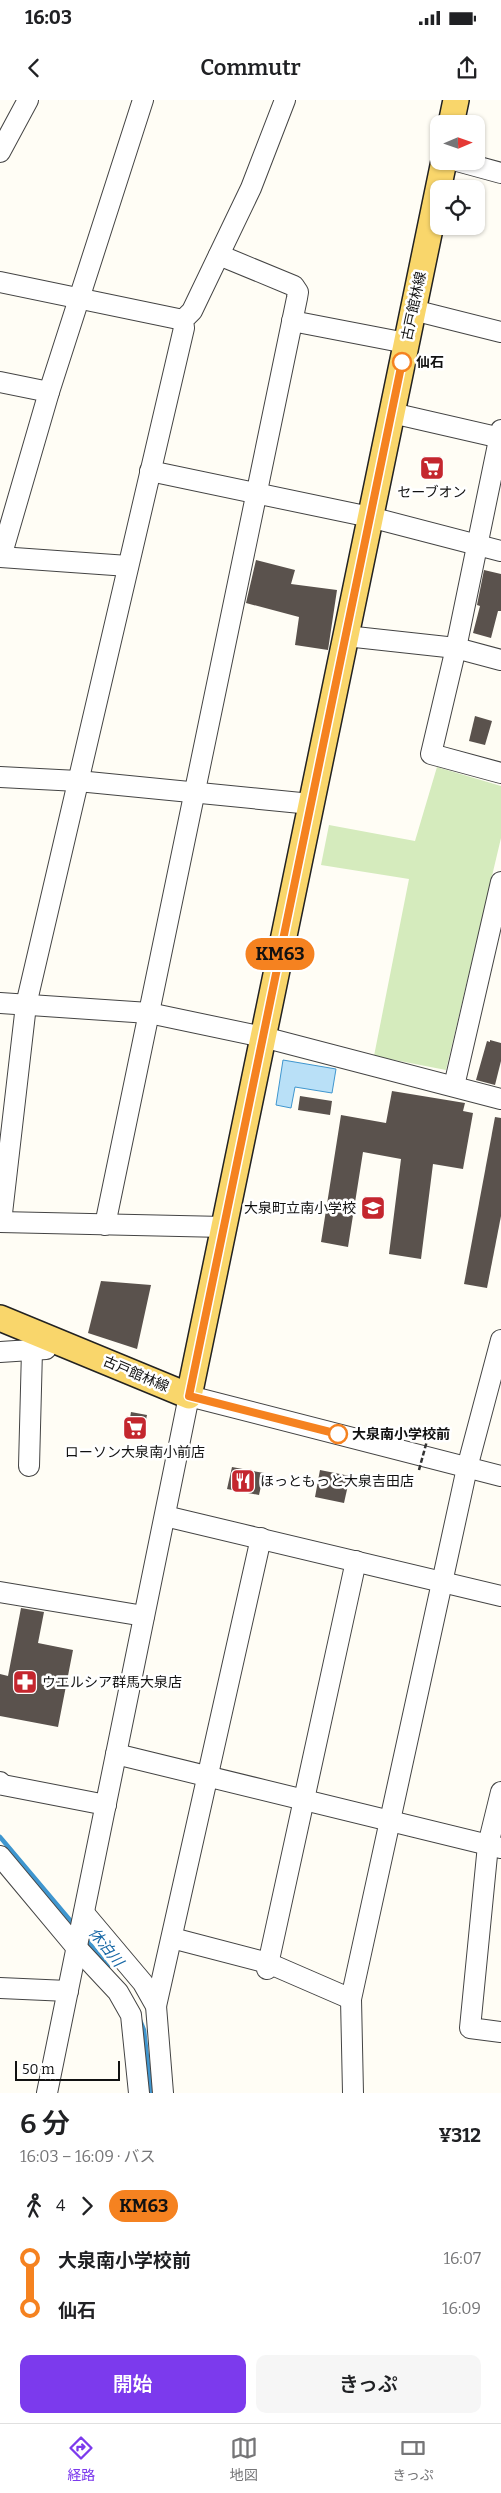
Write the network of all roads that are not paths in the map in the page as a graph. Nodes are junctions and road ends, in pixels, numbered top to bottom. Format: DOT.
graph roads {
  1 [pos="28,100"];
  2 [pos="143,100"];
  3 [pos="285,100"];
  4 [pos="456,100"];
  5 [pos="454,115"];
  6 [pos="0,152"];
  7 [pos="485,169"];
  8 [pos="442,170"];
  9 [pos="501,173"];
  10 [pos="219,254"];
  11 [pos="0,282"];
  12 [pos="78,299"];
  13 [pos="413,310"];
  14 [pos="183,320"];
  15 [pos="292,321"];
  16 [pos="501,332"];
  17 [pos="406,343"];
  18 [pos="0,382"];
  19 [pos="49,392"];
  20 [pos="392,413"];
  21 [pos="500,436"];
  22 [pos="150,471"];
  23 [pos="256,494"];
  24 [pos="370,518"];
  25 [pos="477,545"];
  26 [pos="501,551"];
  27 [pos="0,557"];
  28 [pos="128,566"];
  29 [pos="346,636"];
  30 [pos="456,648"];
  31 [pos="501,660"];
  32 [pos="501,774"];
  33 [pos="0,777"];
  34 [pos="78,781"];
  35 [pos="196,792"];
  36 [pos="311,804"];
  37 [pos="501,885"];
  38 [pos="0,1003"];
  39 [pos="26,1005"];
  40 [pos="149,1012"];
  41 [pos="263,1037"];
  42 [pos="454,1086"];
  43 [pos="501,1099"];
  44 [pos="0,1222"];
  45 [pos="105,1224"];
  46 [pos="224,1227"];
  47 [pos="0,1318"];
  48 [pos="501,1340"];
  49 [pos="71,1347"];
  50 [pos="32,1350"];
  51 [pos="0,1352"];
  52 [pos="498,1363"];
  53 [pos="189,1396"];
  54 [pos="29,1466"];
  55 [pos="467,1468"];
  56 [pos="501,1476"];
  57 [pos="165,1516"];
  58 [pos="261,1538"];
  59 [pos="356,1561"];
  60 [pos="442,1581"];
  61 [pos="0,1592"];
  62 [pos="501,1596"];
  63 [pos="144,1616"];
  64 [pos="116,1754"];
  65 [pos="207,1776"];
  66 [pos="0,1782"];
  67 [pos="501,1792"];
  68 [pos="305,1800"];
  69 [pos="106,1805"];
  70 [pos="392,1821"];
  71 [pos="494,1846"];
  72 [pos="0,1856"];
  73 [pos="80,1930"];
  74 [pos="172,1938"];
  75 [pos="268,1966"];
  76 [pos="0,1988"];
  77 [pos="68,1991"];
  78 [pos="351,1999"];
  79 [pos="156,2006"];
  80 [pos="501,2032"];
  81 [pos="47,2093"];
  82 [pos="140,2093"];
  83 [pos="163,2093"];
  84 [pos="353,2093"];
  1 -- 6 [label="street"];
  2 -- 12 [label="street"];
  3 -- 10 [label="street"];
  4 -- 5 [label="main road"];
  7 -- 9 [label="street"];
  8 -- 13 [label="main road, 古戸館林線"];
  10 -- 14 [label="street"];
  10 -- 15 [label="street"];
  11 -- 12 [label="street"];
  12 -- 14 [label="street"];
  12 -- 19 [label="street"];
  13 -- 16 [label="street"];
  13 -- 17 [label="main road, 古戸館林線"];
  14 -- 22 [label="street"];
  15 -- 17 [label="street"];
  15 -- 23 [label="street"];
  17 -- 20 [label="main road, 古戸館林線"];
  18 -- 19 [label="street"];
  19 -- 27 [label="street"];
  20 -- 21 [label="street"];
  20 -- 24 [label="main road, 古戸館林線"];
  21 -- 25 [label="street"];
  22 -- 23 [label="street"];
  22 -- 28 [label="street"];
  23 -- 24 [label="street"];
  23 -- 35 [label="street"];
  24 -- 25 [label="street"];
  24 -- 29 [label="main road, 古戸館林線"];
  25 -- 26 [label="street"];
  25 -- 30 [label="street"];
  27 -- 28 [label="street"];
  28 -- 34 [label="street"];
  29 -- 30 [label="street"];
  29 -- 36 [label="main road, 古戸館林線"];
  30 -- 31 [label="street"];
  30 -- 32 [label="street"];
  33 -- 34 [label="street"];
  34 -- 35 [label="street"];
  34 -- 39 [label="street"];
  35 -- 36 [label="street"];
  35 -- 40 [label="street"];
  36 -- 41 [label="main road, 古戸館林線"];
  37 -- 42 [label="street"];
  38 -- 39 [label="street"];
  39 -- 40 [label="street"];
  39 -- 44 [label="street"];
  40 -- 41 [label="street"];
  40 -- 45 [label="street"];
  41 -- 42 [label="street"];
  41 -- 46 [label="main road, 古戸館林線"];
  42 -- 43 [label="street"];
  44 -- 45 [label="street"];
  45 -- 46 [label="street"];
  46 -- 53 [label="main road, 古戸館林線"];
  47 -- 49 [label="main road, 古戸館林線"];
  48 -- 52 [label="street"];
  49 -- 50 [label="street"];
  49 -- 53 [label="main road, 古戸館林線"];
  50 -- 51 [label="street"];
  50 -- 54 [label="street"];
  52 -- 55 [label="street"];
  53 -- 55 [label="street"];
  53 -- 57 [label="street"];
  55 -- 56 [label="street"];
  55 -- 60 [label="street"];
  57 -- 58 [label="street"];
  57 -- 63 [label="street"];
  58 -- 59 [label="street"];
  58 -- 65 [label="street"];
  59 -- 60 [label="street"];
  59 -- 68 [label="street"];
  60 -- 62 [label="street"];
  60 -- 70 [label="street"];
  61 -- 63 [label="street"];
  63 -- 64 [label="street"];
  64 -- 65 [label="street"];
  64 -- 69 [label="street"];
  65 -- 68 [label="street"];
  65 -- 74 [label="street"];
  66 -- 69 [label="street"];
  67 -- 71 [label="street"];
  68 -- 70 [label="street"];
  68 -- 75 [label="street"];
  69 -- 73 [label="street"];
  70 -- 71 [label="street"];
  70 -- 78 [label="street"];
  71 -- 80 [label="street"];
  72 -- 73 [label="street"];
  73 -- 77 [label="street"];
  73 -- 79 [label="street"];
  73 -- 82 [label="street"];
  74 -- 75 [label="street"];
  74 -- 79 [label="street"];
  75 -- 78 [label="street"];
  76 -- 77 [label="street"];
  77 -- 81 [label="street"];
  78 -- 84 [label="street"];
  79 -- 83 [label="street"];
}
